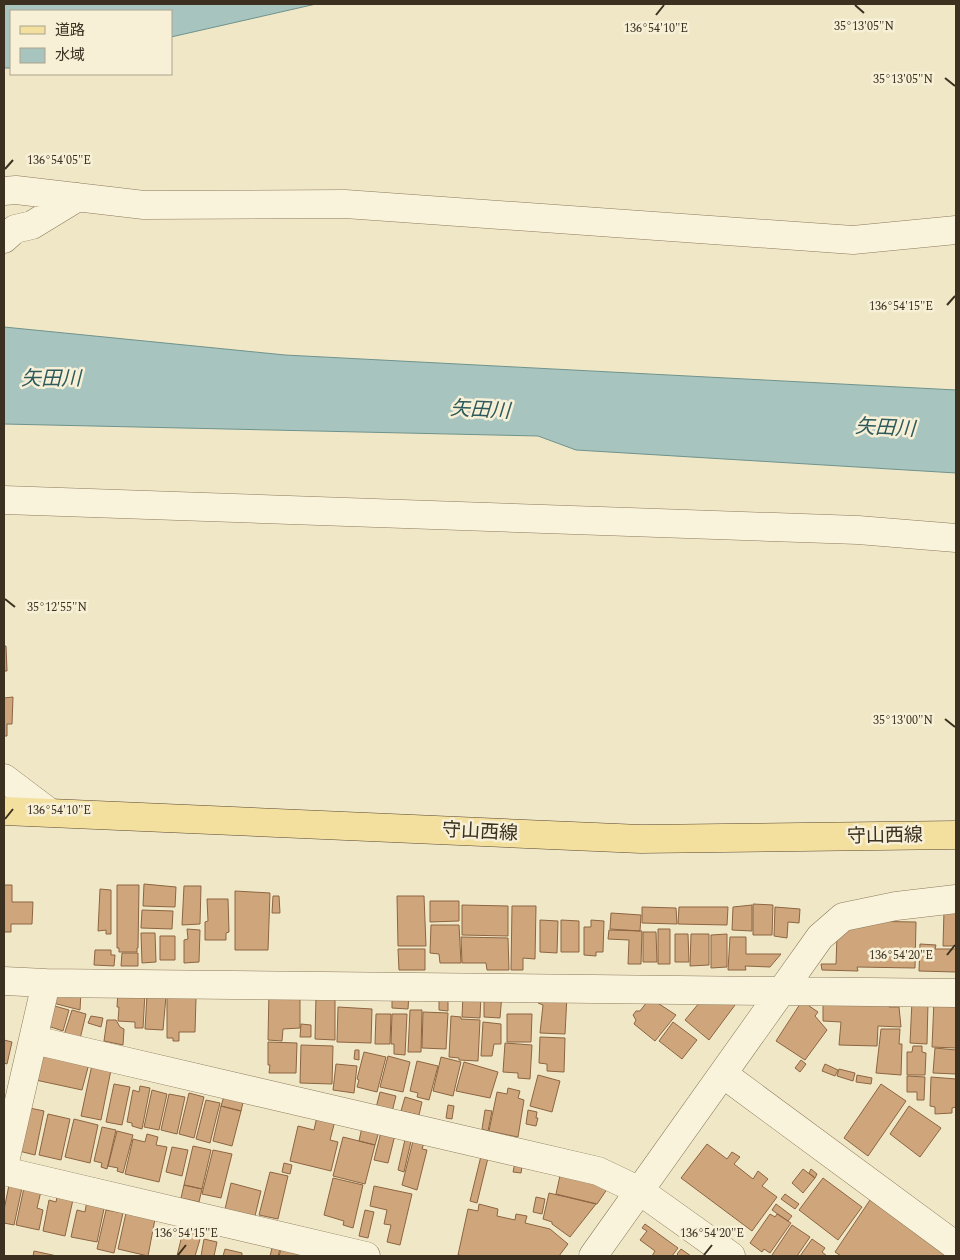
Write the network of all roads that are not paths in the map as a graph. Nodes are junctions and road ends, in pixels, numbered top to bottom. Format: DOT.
graph roads {
  1 [pos="4,192"];
  2 [pos="78,197"];
  3 [pos="956,230"];
  4 [pos="4,239"];
  5 [pos="4,500"];
  6 [pos="956,538"];
  7 [pos="4,778"];
  8 [pos="4,811"];
  9 [pos="49,812"];
  10 [pos="4,824"];
  11 [pos="956,835"];
  12 [pos="956,899"];
  13 [pos="4,981"];
  14 [pos="46,983"];
  15 [pos="783,992"];
  16 [pos="956,993"];
  17 [pos="34,1040"];
  18 [pos="723,1074"];
  19 [pos="4,1166"];
  20 [pos="4,1171"];
  21 [pos="640,1191"];
  22 [pos="956,1246"];
  23 [pos="366,1256"];
  24 [pos="593,1256"];
  25 [pos="731,1256"];
  1 -- 2 [label="street"];
  2 -- 3 [label="street"];
  2 -- 4 [label="street"];
  5 -- 6 [label="street"];
  7 -- 9 [label="street"];
  8 -- 9 [label="main road, 守山西線"];
  9 -- 10 [label="street"];
  9 -- 11 [label="main road, 守山西線"];
  12 -- 15 [label="street"];
  13 -- 14 [label="street"];
  14 -- 15 [label="street"];
  14 -- 17 [label="street"];
  15 -- 16 [label="street"];
  15 -- 18 [label="street"];
  17 -- 19 [label="street"];
  17 -- 21 [label="street"];
  18 -- 21 [label="street"];
  18 -- 22 [label="street"];
  20 -- 23 [label="street"];
  21 -- 24 [label="street"];
  21 -- 25 [label="street"];
}
